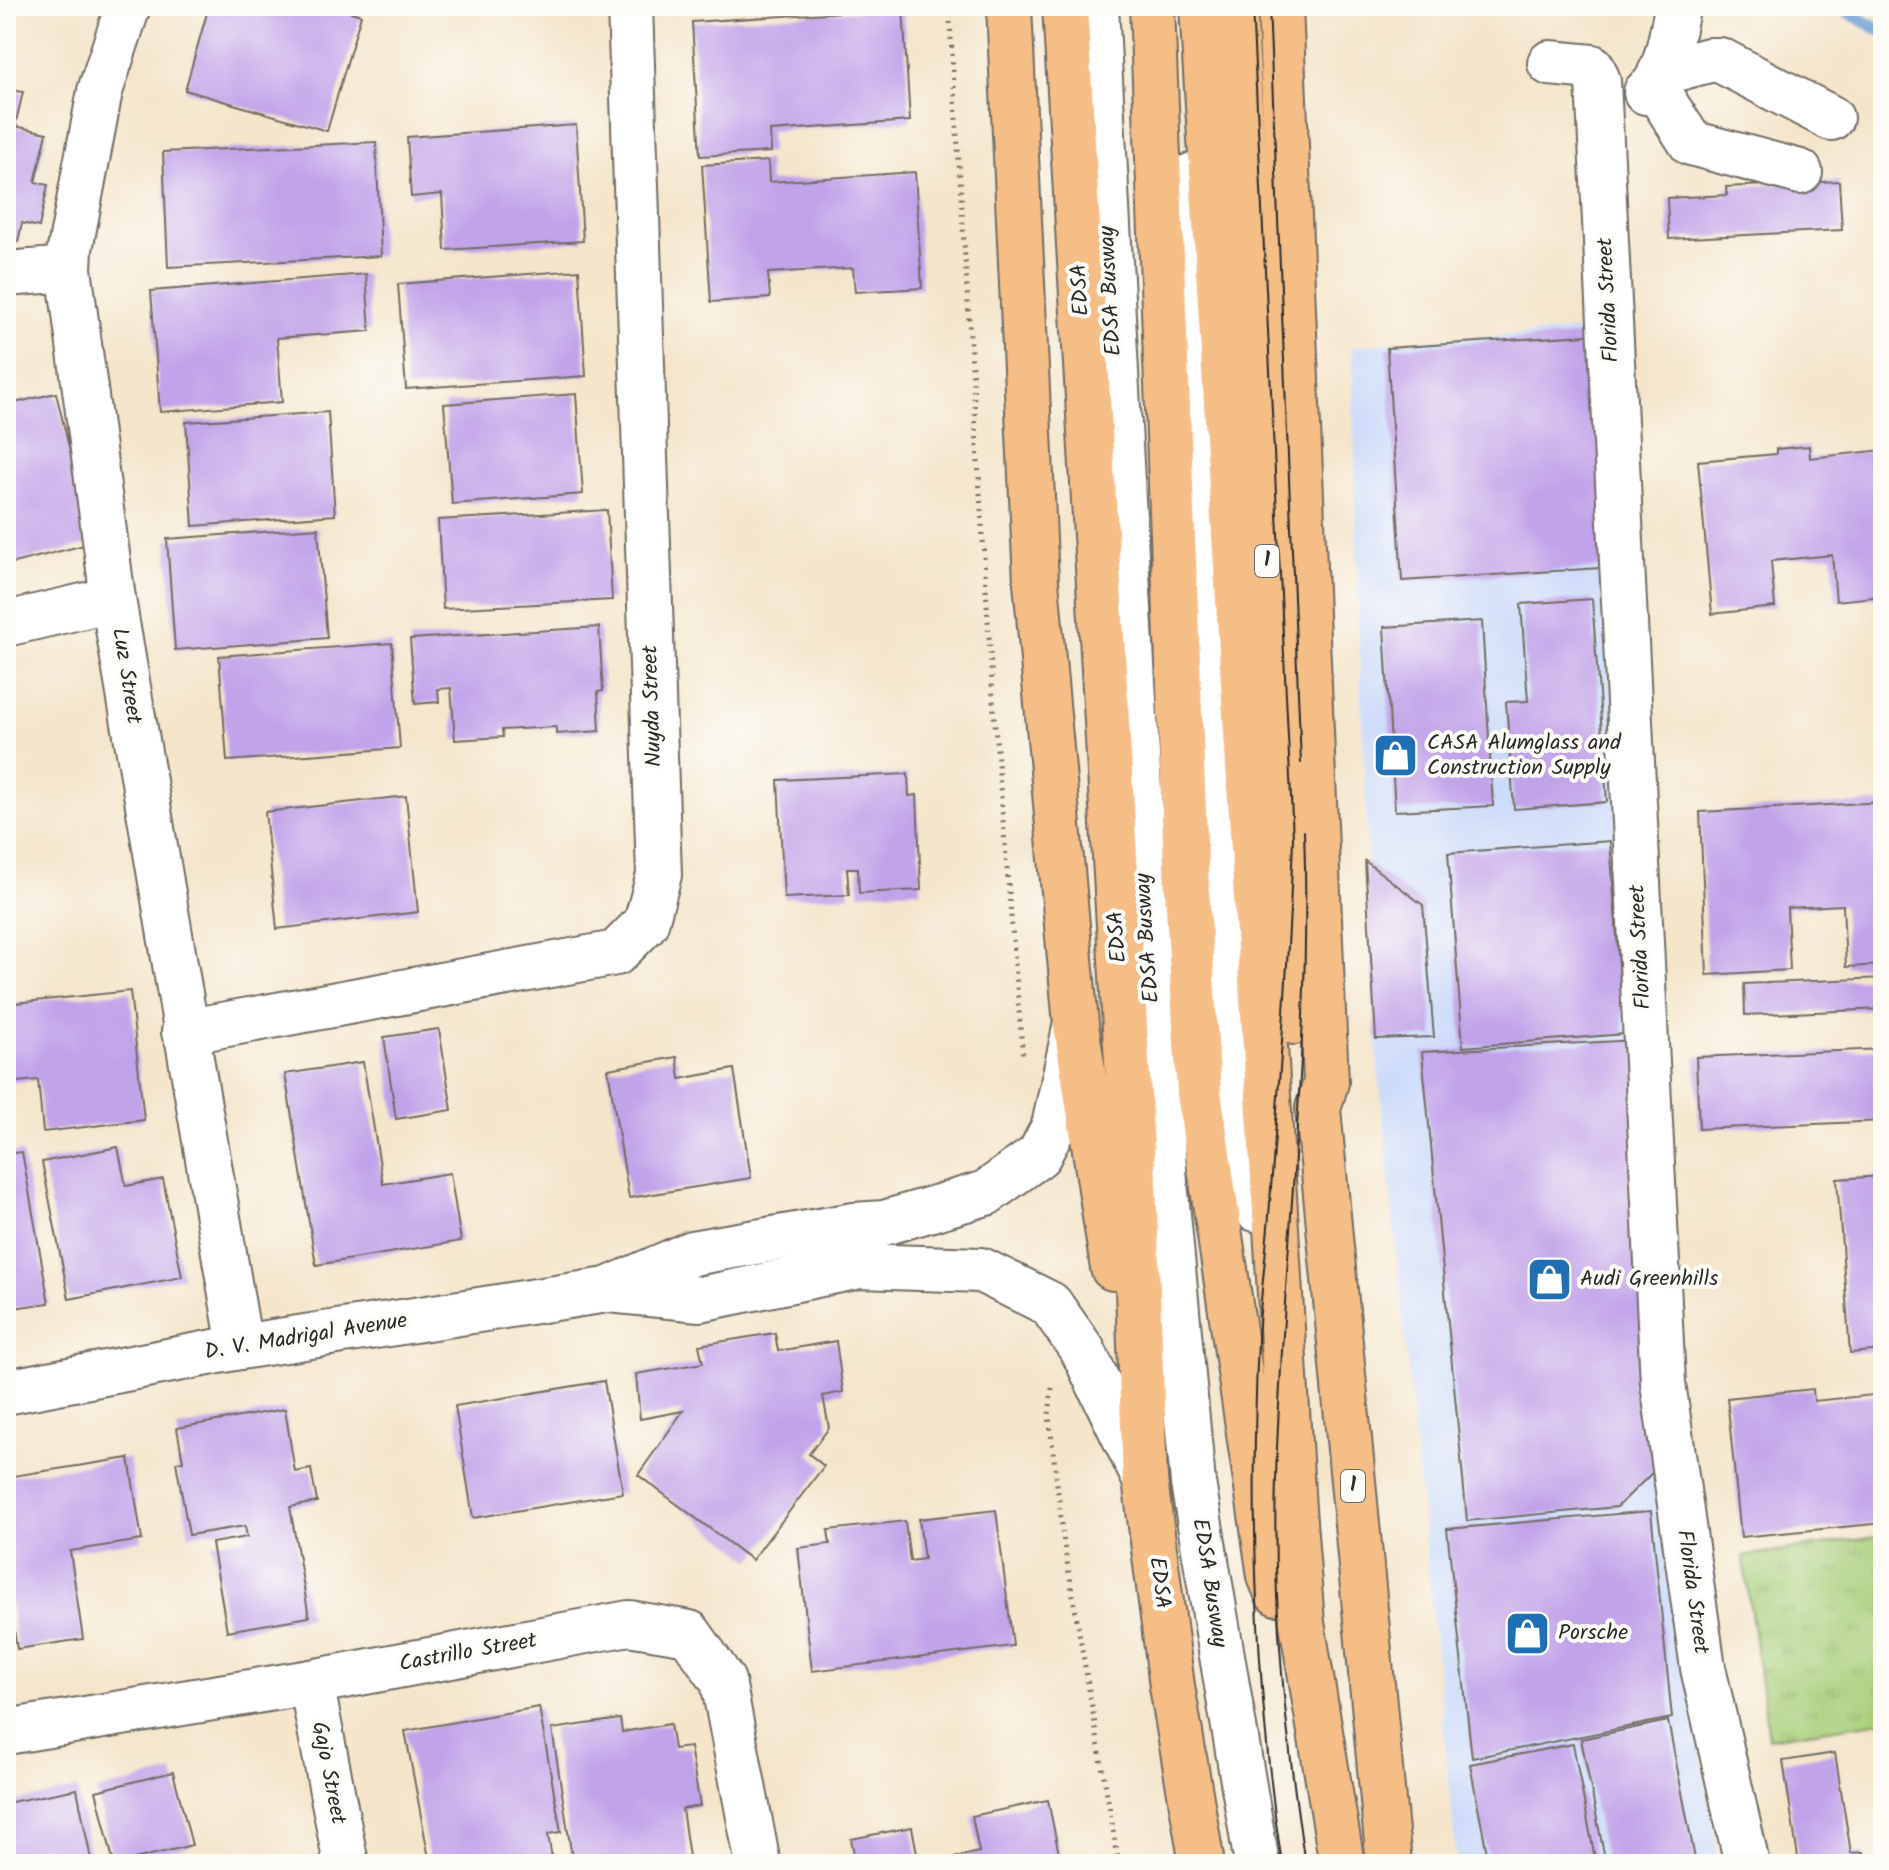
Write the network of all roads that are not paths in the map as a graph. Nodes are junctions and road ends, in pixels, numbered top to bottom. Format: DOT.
graph roads {
  1 [pos="128,6"];
  2 [pos="630,6"];
  3 [pos="1009,6"];
  4 [pos="1065,6"];
  5 [pos="1096,6"];
  6 [pos="1152,6"];
  7 [pos="1181,6"];
  8 [pos="1202,6"];
  9 [pos="1234,6"];
  10 [pos="1280,6"];
  11 [pos="1678,6"];
  12 [pos="1550,63"];
  13 [pos="1657,80"];
  14 [pos="1599,104"];
  15 [pos="1831,118"];
  16 [pos="1800,172"];
  17 [pos="69,269"];
  18 [pos="6,274"];
  19 [pos="113,599"];
  20 [pos="6,624"];
  21 [pos="1294,731"];
  22 [pos="1129,882"];
  23 [pos="1076,1025"];
  24 [pos="184,1032"];
  25 [pos="1254,1094"];
  26 [pos="607,1290"];
  27 [pos="240,1347"];
  28 [pos="6,1392"];
  29 [pos="1145,1480"];
  30 [pos="1309,1669"];
  31 [pos="311,1682"];
  32 [pos="6,1732"];
  33 [pos="346,1864"];
  34 [pos="758,1864"];
  35 [pos="1202,1864"];
  36 [pos="1257,1864"];
  37 [pos="1342,1864"];
  38 [pos="1389,1864"];
  39 [pos="1747,1864"];
  1 -- 17 [label="street, Luz Street"];
  2 -- 24 [label="street, Nuyda Street"];
  3 -- 23 [label="highway"];
  4 -- 22 [label="highway, EDSA"];
  5 -- 22 [label="street, EDSA Busway"];
  6 -- 30 [label="highway"];
  7 -- 25 [label="street"];
  8 -- 25 [label="highway, 1"];
  9 -- 21 [label="highway, 1"];
  10 -- 21 [label="highway, 1"];
  11 -- 13 [label="street"];
  12 -- 14 [label="street, Florida Street"];
  13 -- 14 [label="street"];
  13 -- 15 [label="street"];
  13 -- 16 [label="street"];
  14 -- 39 [label="street, Florida Street"];
  17 -- 18 [label="street"];
  17 -- 19 [label="street, Luz Street"];
  19 -- 20 [label="street"];
  19 -- 24 [label="street, Luz Street"];
  21 -- 38 [label="highway, 1"];
  22 -- 29 [label="highway, EDSA"];
  22 -- 36 [label="street, EDSA Busway"];
  23 -- 26 [label="street, D. V. Madrigal Avenue"];
  23 -- 29 [label="highway"];
  24 -- 27 [label="street, Luz Street"];
  25 -- 30 [label="highway, 1"];
  26 -- 27 [label="street, D. V. Madrigal Avenue"];
  26 -- 29 [label="street, D. V. Madrigal Avenue"];
  27 -- 28 [label="street, D. V. Madrigal Avenue"];
  29 -- 35 [label="highway, EDSA"];
  30 -- 37 [label="highway, 1"];
  31 -- 32 [label="street, Castrillo Street"];
  31 -- 33 [label="street, Gajo Street"];
  31 -- 34 [label="street, Castrillo Street"];
}
